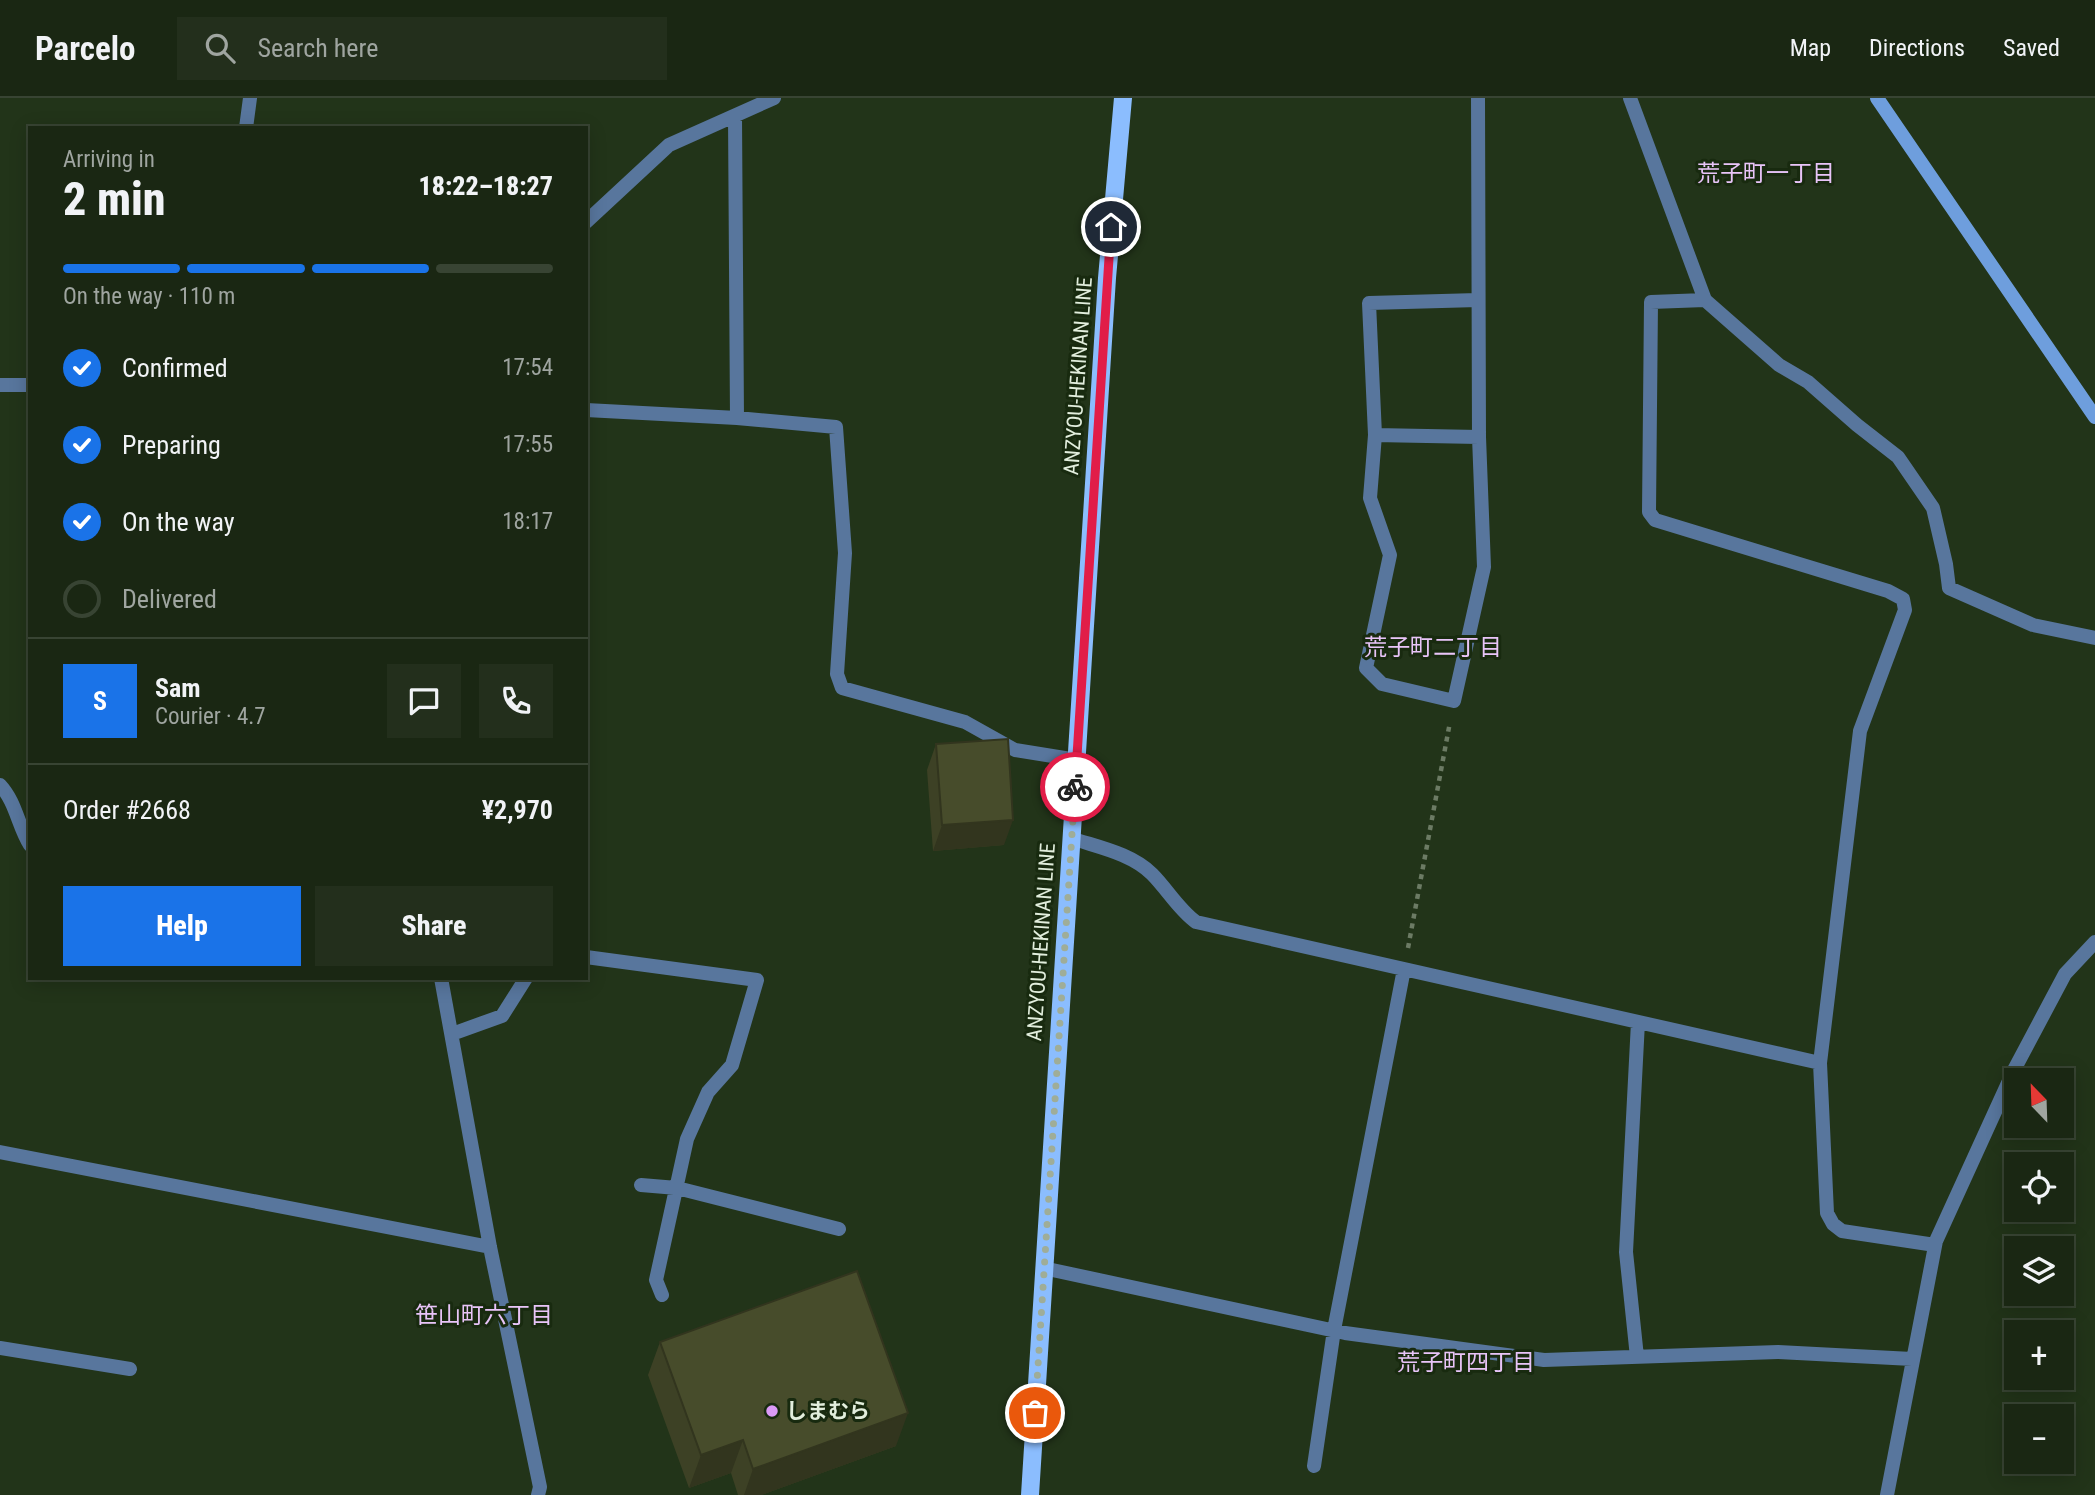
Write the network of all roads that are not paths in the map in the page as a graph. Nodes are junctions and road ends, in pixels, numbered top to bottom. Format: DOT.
graph roads {
  1 [pos="250,98"];
  2 [pos="774,98"];
  3 [pos="1122,98"];
  4 [pos="1478,98"];
  5 [pos="1630,98"];
  6 [pos="1877,98"];
  7 [pos="735,116"];
  8 [pos="246,126"];
  9 [pos="588,220"];
  10 [pos="1478,300"];
  11 [pos="1705,300"];
  12 [pos="0,385"];
  13 [pos="28,385"];
  14 [pos="588,410"];
  15 [pos="2095,416"];
  16 [pos="737,418"];
  17 [pos="1375,435"];
  18 [pos="1479,438"];
  19 [pos="2095,638"];
  20 [pos="1077,760"];
  21 [pos="0,785"];
  22 [pos="1070,838"];
  23 [pos="28,842"];
  24 [pos="2095,943"];
  25 [pos="588,957"];
  26 [pos="1404,969"];
  27 [pos="441,980"];
  28 [pos="525,980"];
  29 [pos="1638,1022"];
  30 [pos="452,1034"];
  31 [pos="1820,1063"];
  32 [pos="0,1152"];
  33 [pos="641,1185"];
  34 [pos="677,1188"];
  35 [pos="839,1229"];
  36 [pos="1935,1245"];
  37 [pos="491,1247"];
  38 [pos="1043,1268"];
  39 [pos="662,1295"];
  40 [pos="1334,1330"];
  41 [pos="0,1348"];
  42 [pos="1637,1357"];
  43 [pos="1912,1359"];
  44 [pos="130,1369"];
  45 [pos="1314,1466"];
  46 [pos="538,1495"];
  47 [pos="1030,1495"];
  48 [pos="1887,1495"];
  1 -- 8 [label="street"];
  2 -- 7 [label="street"];
  3 -- 20 [label="main road, ANZYOU-HEKINAN LINE"];
  4 -- 10 [label="street"];
  5 -- 11 [label="street"];
  6 -- 15 [label="street"];
  7 -- 9 [label="street"];
  7 -- 16 [label="street"];
  10 -- 17 [label="street"];
  10 -- 18 [label="street"];
  11 -- 19 [label="street"];
  11 -- 31 [label="street"];
  12 -- 13 [label="street"];
  14 -- 16 [label="street"];
  16 -- 20 [label="street"];
  17 -- 18 [label="street"];
  17 -- 18 [label="street"];
  20 -- 22 [label="main road, ANZYOU-HEKINAN LINE"];
  21 -- 23 [label="street"];
  22 -- 26 [label="street"];
  22 -- 38 [label="main road, ANZYOU-HEKINAN LINE"];
  24 -- 36 [label="street"];
  25 -- 34 [label="street"];
  26 -- 29 [label="street"];
  26 -- 40 [label="street"];
  27 -- 30 [label="street"];
  28 -- 30 [label="street"];
  29 -- 31 [label="street"];
  29 -- 42 [label="street"];
  30 -- 37 [label="street"];
  31 -- 36 [label="street"];
  32 -- 37 [label="street"];
  33 -- 34 [label="street"];
  34 -- 35 [label="street"];
  34 -- 39 [label="street"];
  36 -- 43 [label="street"];
  37 -- 46 [label="street"];
  38 -- 40 [label="street"];
  38 -- 47 [label="main road, ANZYOU-HEKINAN LINE"];
  40 -- 42 [label="street"];
  40 -- 45 [label="street"];
  41 -- 44 [label="street"];
  42 -- 43 [label="street"];
  43 -- 48 [label="street"];
}
